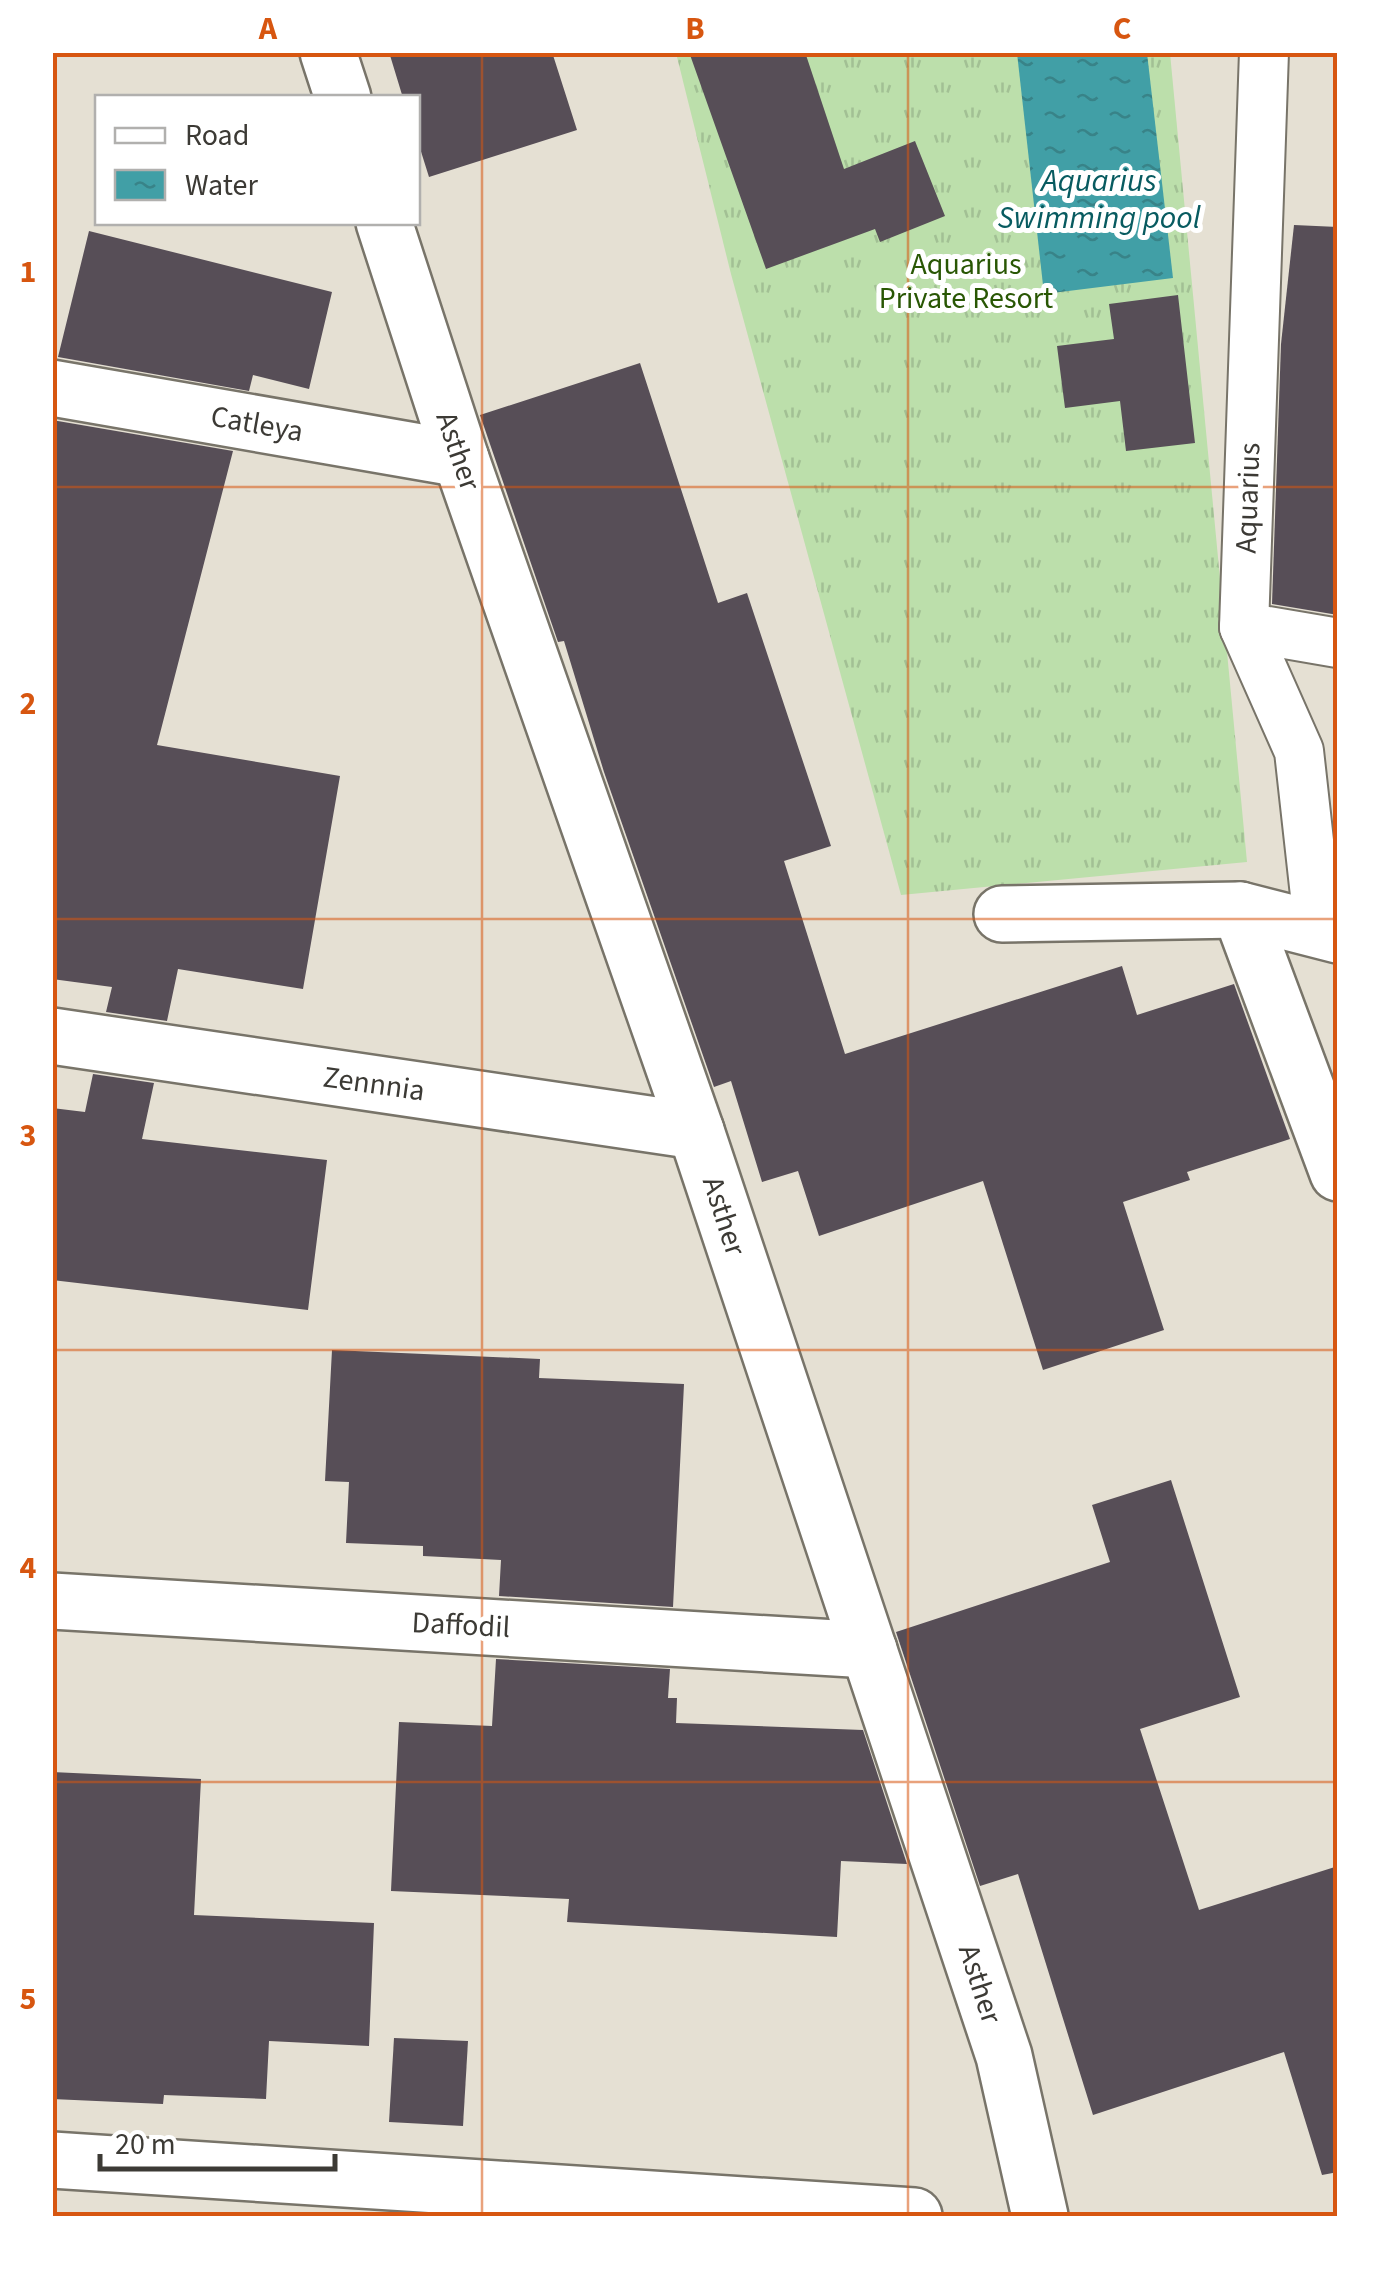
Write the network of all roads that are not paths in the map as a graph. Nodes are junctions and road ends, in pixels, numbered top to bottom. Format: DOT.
graph roads {
  1 [pos="328,52"];
  2 [pos="1264,52"];
  3 [pos="342,95"];
  4 [pos="385,225"];
  5 [pos="52,388"];
  6 [pos="461,459"];
  7 [pos="1244,628"];
  8 [pos="1338,642"];
  9 [pos="1240,910"];
  10 [pos="1002,914"];
  11 [pos="1328,933"];
  12 [pos="52,1036"];
  13 [pos="696,1132"];
  14 [pos="1338,1172"];
  15 [pos="52,1601"];
  16 [pos="869,1650"];
  17 [pos="52,2160"];
  18 [pos="914,2216"];
  19 [pos="1040,2216"];
  1 -- 3 [label="street"];
  2 -- 7 [label="lane, Aquarius"];
  4 -- 6 [label="street, Asther"];
  5 -- 6 [label="street, Catleya"];
  6 -- 13 [label="street, Asther"];
  7 -- 8 [label="lane"];
  7 -- 11 [label="lane, Aquarius"];
  9 -- 10 [label="street"];
  9 -- 11 [label="street"];
  9 -- 14 [label="street"];
  12 -- 13 [label="street, Zennnia"];
  13 -- 16 [label="street, Asther"];
  15 -- 16 [label="street, Daffodil"];
  16 -- 19 [label="street, Asther"];
  17 -- 18 [label="street"];
}
